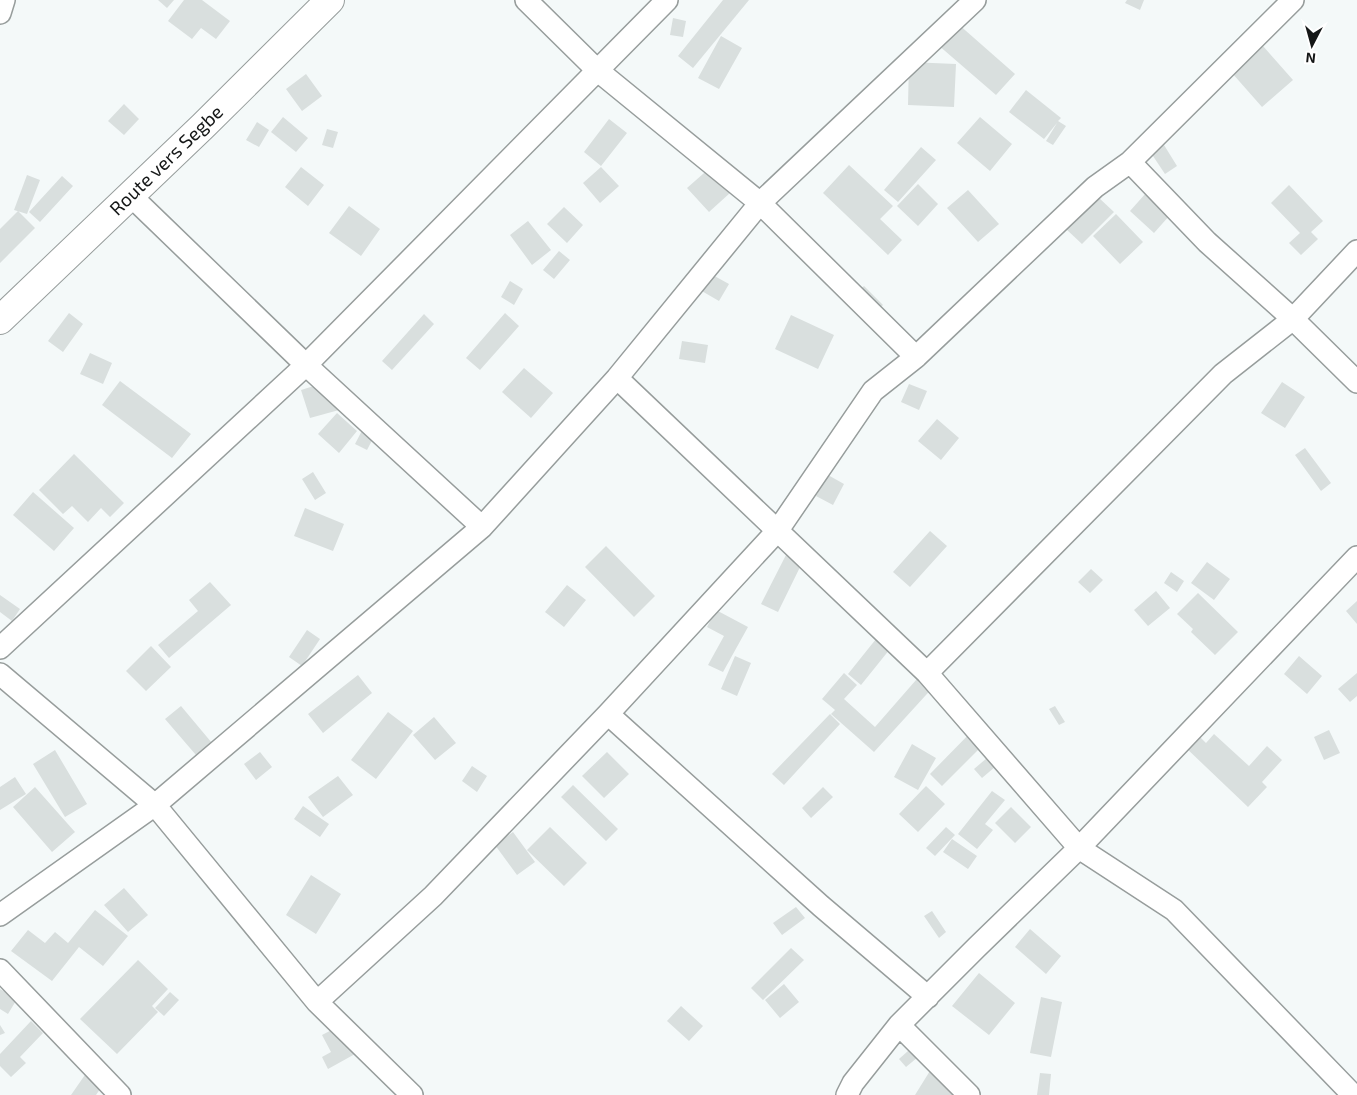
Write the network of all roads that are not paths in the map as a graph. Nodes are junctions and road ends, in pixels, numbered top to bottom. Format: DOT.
graph roads {
  1 [pos="4,0"];
  2 [pos="526,0"];
  3 [pos="667,0"];
  4 [pos="975,0"];
  5 [pos="1292,0"];
  6 [pos="322,3"];
  7 [pos="0,13"];
  8 [pos="597,70"];
  9 [pos="1130,162"];
  10 [pos="130,194"];
  11 [pos="760,203"];
  12 [pos="1357,251"];
  13 [pos="1293,319"];
  14 [pos="0,320"];
  15 [pos="916,357"];
  16 [pos="306,365"];
  17 [pos="617,378"];
  18 [pos="1357,382"];
  19 [pos="482,527"];
  20 [pos="778,530"];
  21 [pos="1357,557"];
  22 [pos="0,648"];
  23 [pos="927,673"];
  24 [pos="0,674"];
  25 [pos="608,714"];
  26 [pos="155,805"];
  27 [pos="1079,848"];
  28 [pos="0,915"];
  29 [pos="0,970"];
  30 [pos="928,998"];
  31 [pos="317,1002"];
  32 [pos="899,1025"];
  33 [pos="120,1095"];
  34 [pos="412,1095"];
  35 [pos="847,1095"];
  36 [pos="969,1095"];
  37 [pos="1353,1095"];
  1 -- 7 [label="street"];
  2 -- 8 [label="street"];
  3 -- 8 [label="street"];
  4 -- 11 [label="street"];
  5 -- 9 [label="street"];
  6 -- 10 [label="main road, Route vers Segbe"];
  8 -- 11 [label="street"];
  8 -- 16 [label="street"];
  9 -- 13 [label="street"];
  9 -- 15 [label="street"];
  10 -- 14 [label="main road, Route vers Segbe"];
  10 -- 16 [label="street"];
  11 -- 15 [label="street"];
  11 -- 17 [label="street"];
  12 -- 13 [label="street"];
  13 -- 18 [label="street"];
  13 -- 23 [label="street"];
  15 -- 20 [label="street"];
  16 -- 19 [label="street"];
  16 -- 22 [label="street"];
  17 -- 19 [label="street"];
  17 -- 20 [label="street"];
  19 -- 26 [label="street"];
  20 -- 23 [label="street"];
  20 -- 25 [label="street"];
  21 -- 27 [label="street"];
  23 -- 27 [label="street"];
  24 -- 26 [label="street"];
  25 -- 30 [label="street"];
  25 -- 31 [label="street"];
  26 -- 28 [label="street"];
  26 -- 31 [label="street"];
  27 -- 30 [label="street"];
  27 -- 37 [label="street"];
  29 -- 33 [label="street"];
  30 -- 32 [label="street"];
  31 -- 34 [label="street"];
  32 -- 35 [label="street"];
  32 -- 36 [label="street"];
}
